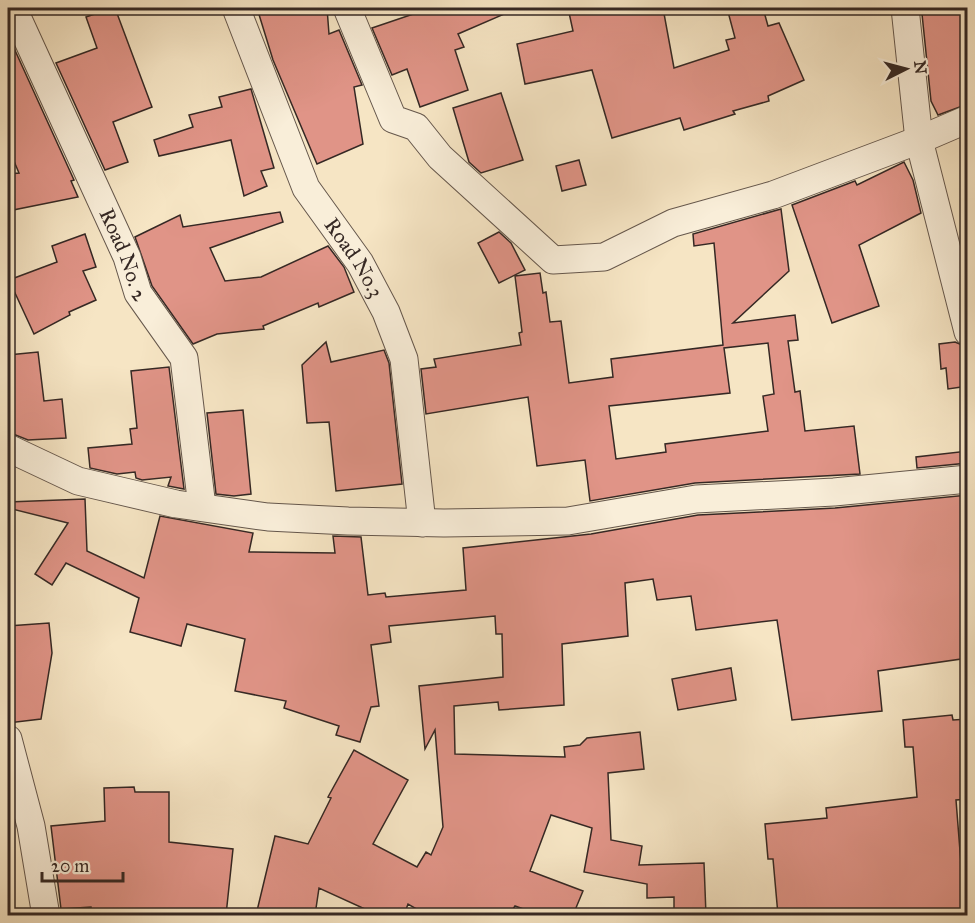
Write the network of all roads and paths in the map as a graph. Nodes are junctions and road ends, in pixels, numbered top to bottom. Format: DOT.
graph roads {
  1 [pos="12,8"];
  2 [pos="236,8"];
  3 [pos="347,8"];
  4 [pos="905,8"];
  5 [pos="968,119"];
  6 [pos="919,140"];
  7 [pos="968,332"];
  8 [pos="8,448"];
  9 [pos="968,479"];
  10 [pos="202,507"];
  11 [pos="422,523"];
  12 [pos="8,739"];
  13 [pos="46,915"];
  1 -- 10 [label="street, Road No. 2"];
  2 -- 11 [label="street, Road No.3"];
  3 -- 6 [label="street"];
  4 -- 6 [label="street"];
  5 -- 6 [label="street"];
  6 -- 7 [label="street"];
  8 -- 10 [label="street"];
  9 -- 11 [label="street"];
  10 -- 11 [label="street"];
  12 -- 13 [label="street"];
}
